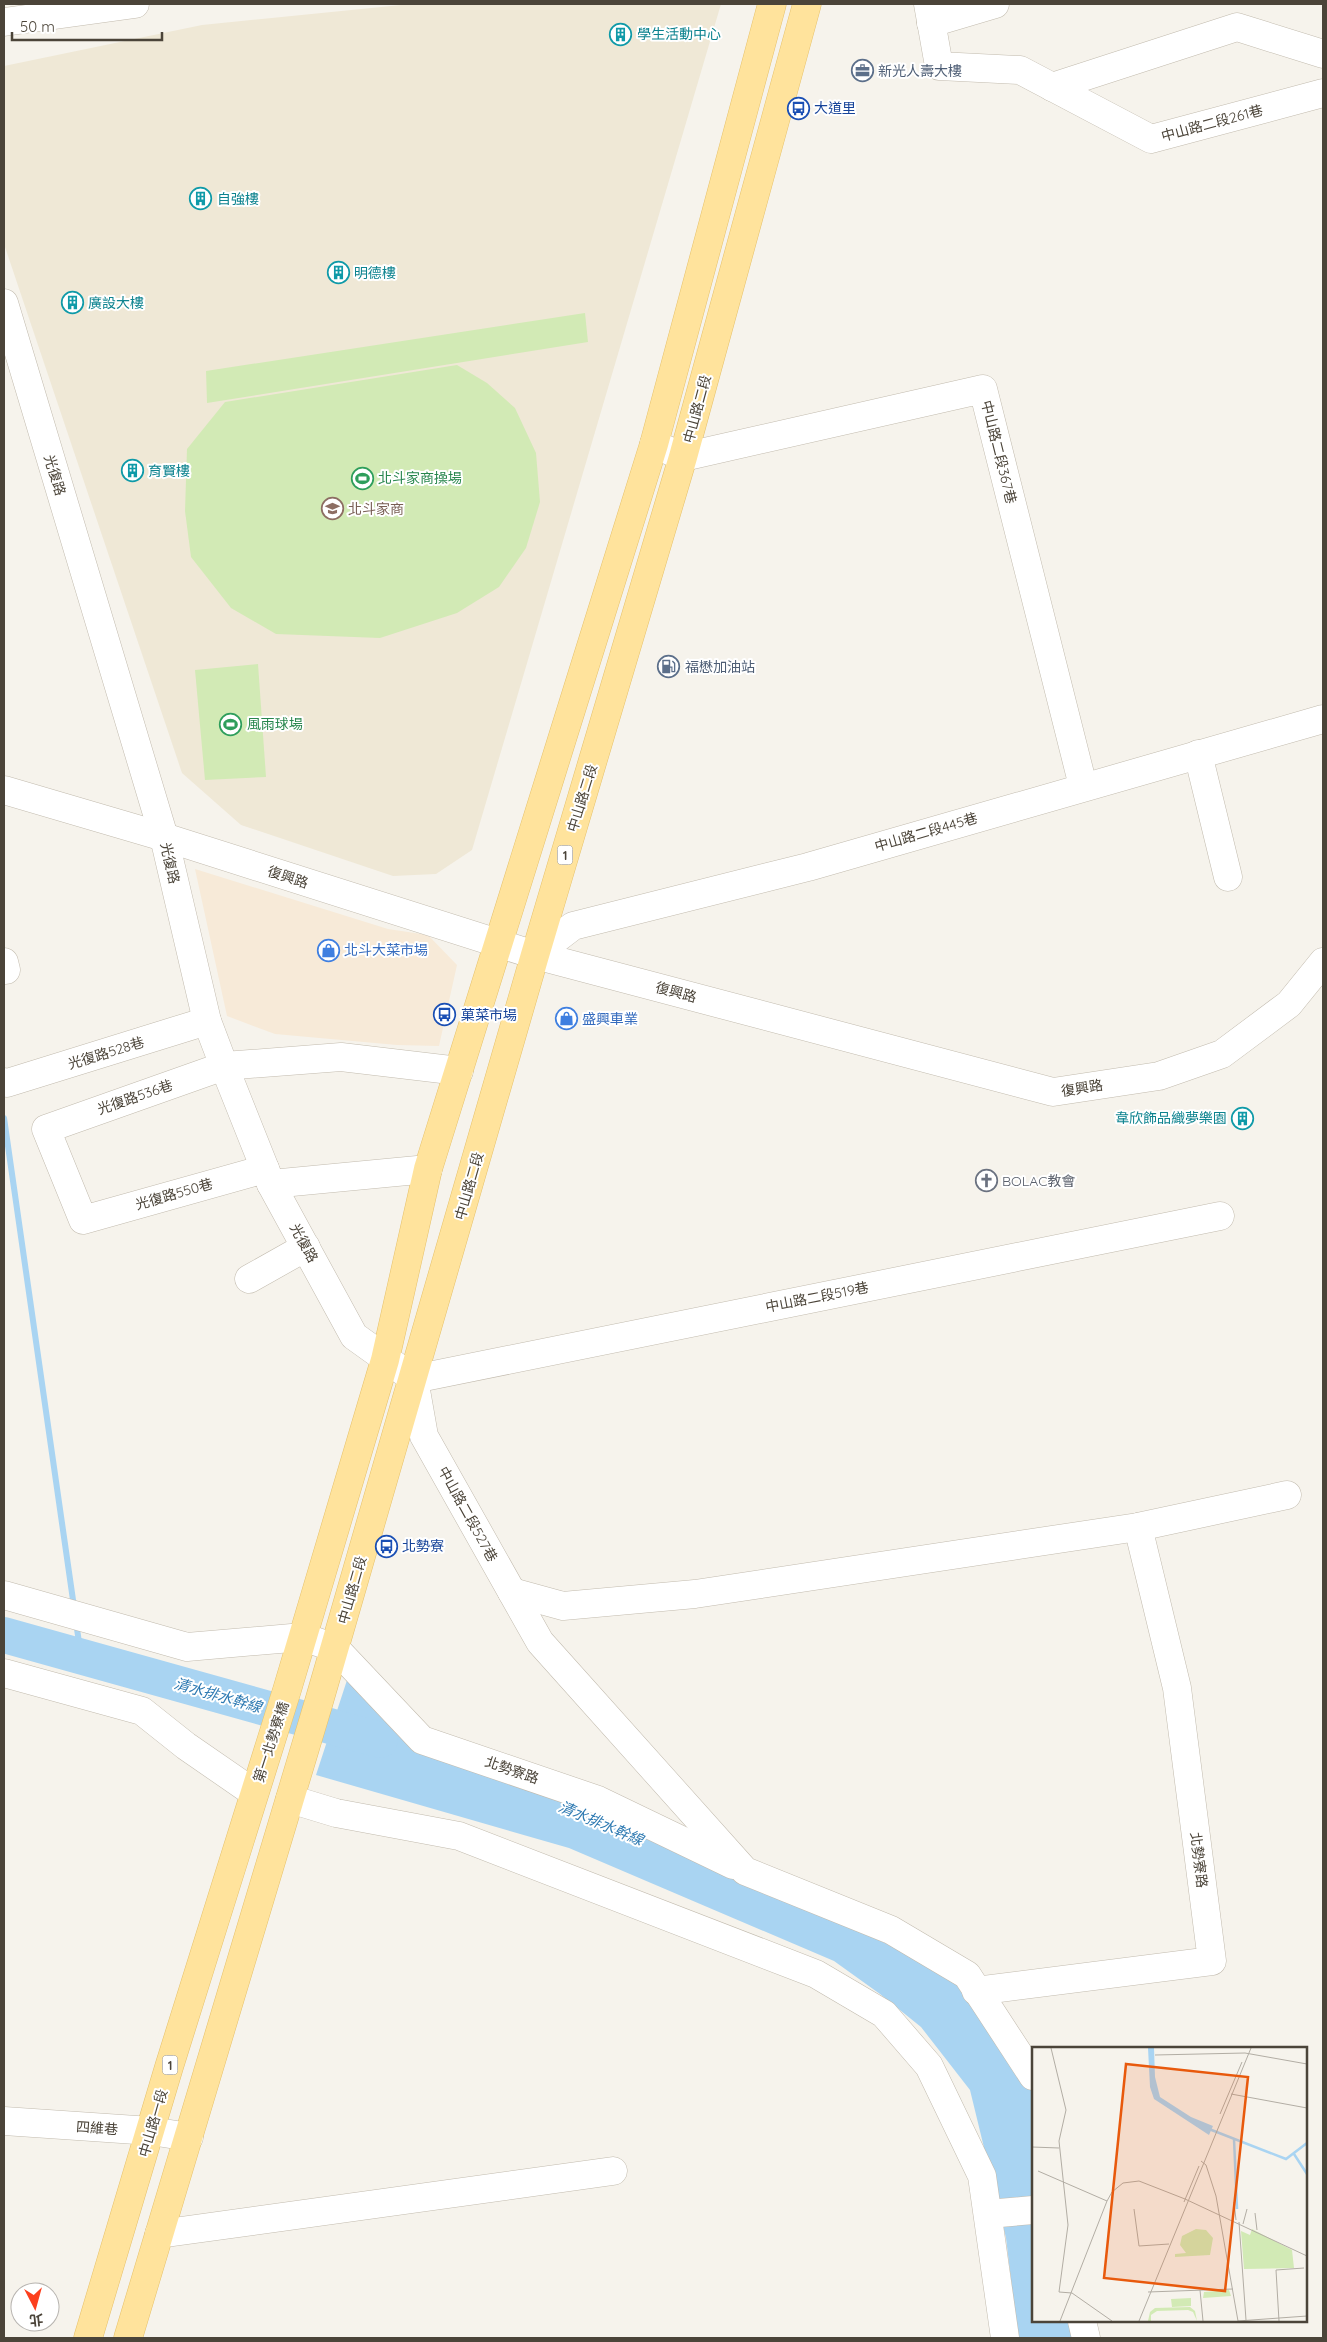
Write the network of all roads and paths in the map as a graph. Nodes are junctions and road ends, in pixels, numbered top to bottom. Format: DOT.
graph roads {
  1 [pos="135,4"];
  2 [pos="772,4"];
  3 [pos="807,4"];
  4 [pos="994,4"];
  5 [pos="930,13"];
  6 [pos="4,22"];
  7 [pos="1323,54"];
  8 [pos="1052,87"];
  9 [pos="1323,93"];
  10 [pos="4,303"];
  11 [pos="654,444"];
  12 [pos="683,457"];
  13 [pos="1323,719"];
  14 [pos="1198,754"];
  15 [pos="1083,786"];
  16 [pos="4,790"];
  17 [pos="164,837"];
  18 [pos="1228,877"];
  19 [pos="499,945"];
  20 [pos="535,955"];
  21 [pos="1323,962"];
  22 [pos="207,1021"];
  23 [pos="224,1066"];
  24 [pos="459,1071"];
  25 [pos="4,1082"];
  26 [pos="428,1169"];
  27 [pos="268,1176"];
  28 [pos="1220,1216"];
  29 [pos="83,1220"];
  30 [pos="306,1247"];
  31 [pos="249,1279"];
  32 [pos="386,1360"];
  33 [pos="414,1379"];
  34 [pos="1287,1495"];
  35 [pos="1138,1527"];
  36 [pos="512,1592"];
  37 [pos="4,1595"];
  38 [pos="303,1637"];
  39 [pos="335,1648"];
  40 [pos="4,1673"];
  41 [pos="254,1793"];
  42 [pos="290,1799"];
  43 [pos="745,1871"];
  44 [pos="976,1991"];
  45 [pos="1032,2075"];
  46 [pos="4,2122"];
  47 [pos="151,2131"];
  48 [pos="189,2137"];
  49 [pos="613,2171"];
  50 [pos="1032,2210"];
  51 [pos="988,2214"];
  52 [pos="160,2234"];
  53 [pos="1082,2322"];
  54 [pos="88,2338"];
  55 [pos="128,2338"];
  56 [pos="1005,2338"];
  57 [pos="1086,2338"];
  1 -- 6 [label="street"];
  2 -- 11 [label="main road, 1"];
  3 -- 12 [label="main road, 中山路二段 / 1"];
  4 -- 5 [label="street"];
  5 -- 8 [label="street, 中山路二段261巷"];
  7 -- 8 [label="street"];
  8 -- 9 [label="street, 中山路二段261巷"];
  10 -- 17 [label="street, 光復路"];
  11 -- 12 [label="street"];
  11 -- 19 [label="main road, 1"];
  12 -- 15 [label="street, 中山路二段367巷"];
  12 -- 20 [label="main road, 中山路二段 / 1"];
  13 -- 14 [label="street, 中山路二段445巷"];
  14 -- 15 [label="street, 中山路二段445巷"];
  14 -- 18 [label="street"];
  15 -- 20 [label="street, 中山路二段445巷"];
  16 -- 17 [label="street, 復興路"];
  17 -- 19 [label="street, 復興路"];
  17 -- 22 [label="street, 光復路"];
  19 -- 20 [label="street, 復興路"];
  19 -- 24 [label="main road, 1"];
  20 -- 21 [label="street, 復興路"];
  20 -- 33 [label="main road, 中山路二段 / 1"];
  22 -- 23 [label="street, 光復路"];
  22 -- 25 [label="street, 光復路528巷"];
  23 -- 24 [label="street, 光復路536巷"];
  23 -- 27 [label="street, 光復路"];
  23 -- 29 [label="street, 光復路536巷"];
  24 -- 26 [label="main road, 1"];
  26 -- 27 [label="street, 光復路550巷"];
  26 -- 32 [label="main road, 1"];
  27 -- 29 [label="street, 光復路550巷"];
  27 -- 30 [label="street, 光復路"];
  28 -- 33 [label="street, 中山路二段519巷"];
  30 -- 31 [label="street"];
  30 -- 32 [label="street, 光復路"];
  32 -- 33 [label="street, 光復路"];
  32 -- 38 [label="main road, 1"];
  33 -- 36 [label="street, 中山路二段527巷"];
  33 -- 39 [label="main road, 中山路二段 / 1"];
  34 -- 35 [label="street"];
  35 -- 36 [label="street"];
  35 -- 44 [label="street, 北勢寮路"];
  36 -- 43 [label="street, 中山路二段527巷"];
  37 -- 38 [label="street"];
  38 -- 39 [label="street, 北勢寮路"];
  38 -- 41 [label="main road, 第一北勢寮橋 / 1"];
  39 -- 42 [label="main road, 中山路二段 / 1"];
  39 -- 43 [label="street, 北勢寮路"];
  40 -- 41 [label="street"];
  41 -- 47 [label="main road, 中山路一段 / 1"];
  42 -- 48 [label="main road, 1"];
  42 -- 51 [label="street"];
  43 -- 44 [label="street, 北勢寮路"];
  44 -- 45 [label="street, 北勢寮路"];
  46 -- 47 [label="street, 四維巷"];
  47 -- 48 [label="street, 四維巷"];
  47 -- 54 [label="main road, 中山路一段 / 1"];
  48 -- 52 [label="main road, 1"];
  49 -- 52 [label="street"];
  50 -- 51 [label="street"];
  51 -- 56 [label="street"];
  52 -- 55 [label="main road, 1"];
  53 -- 57 [label="street"];
}
